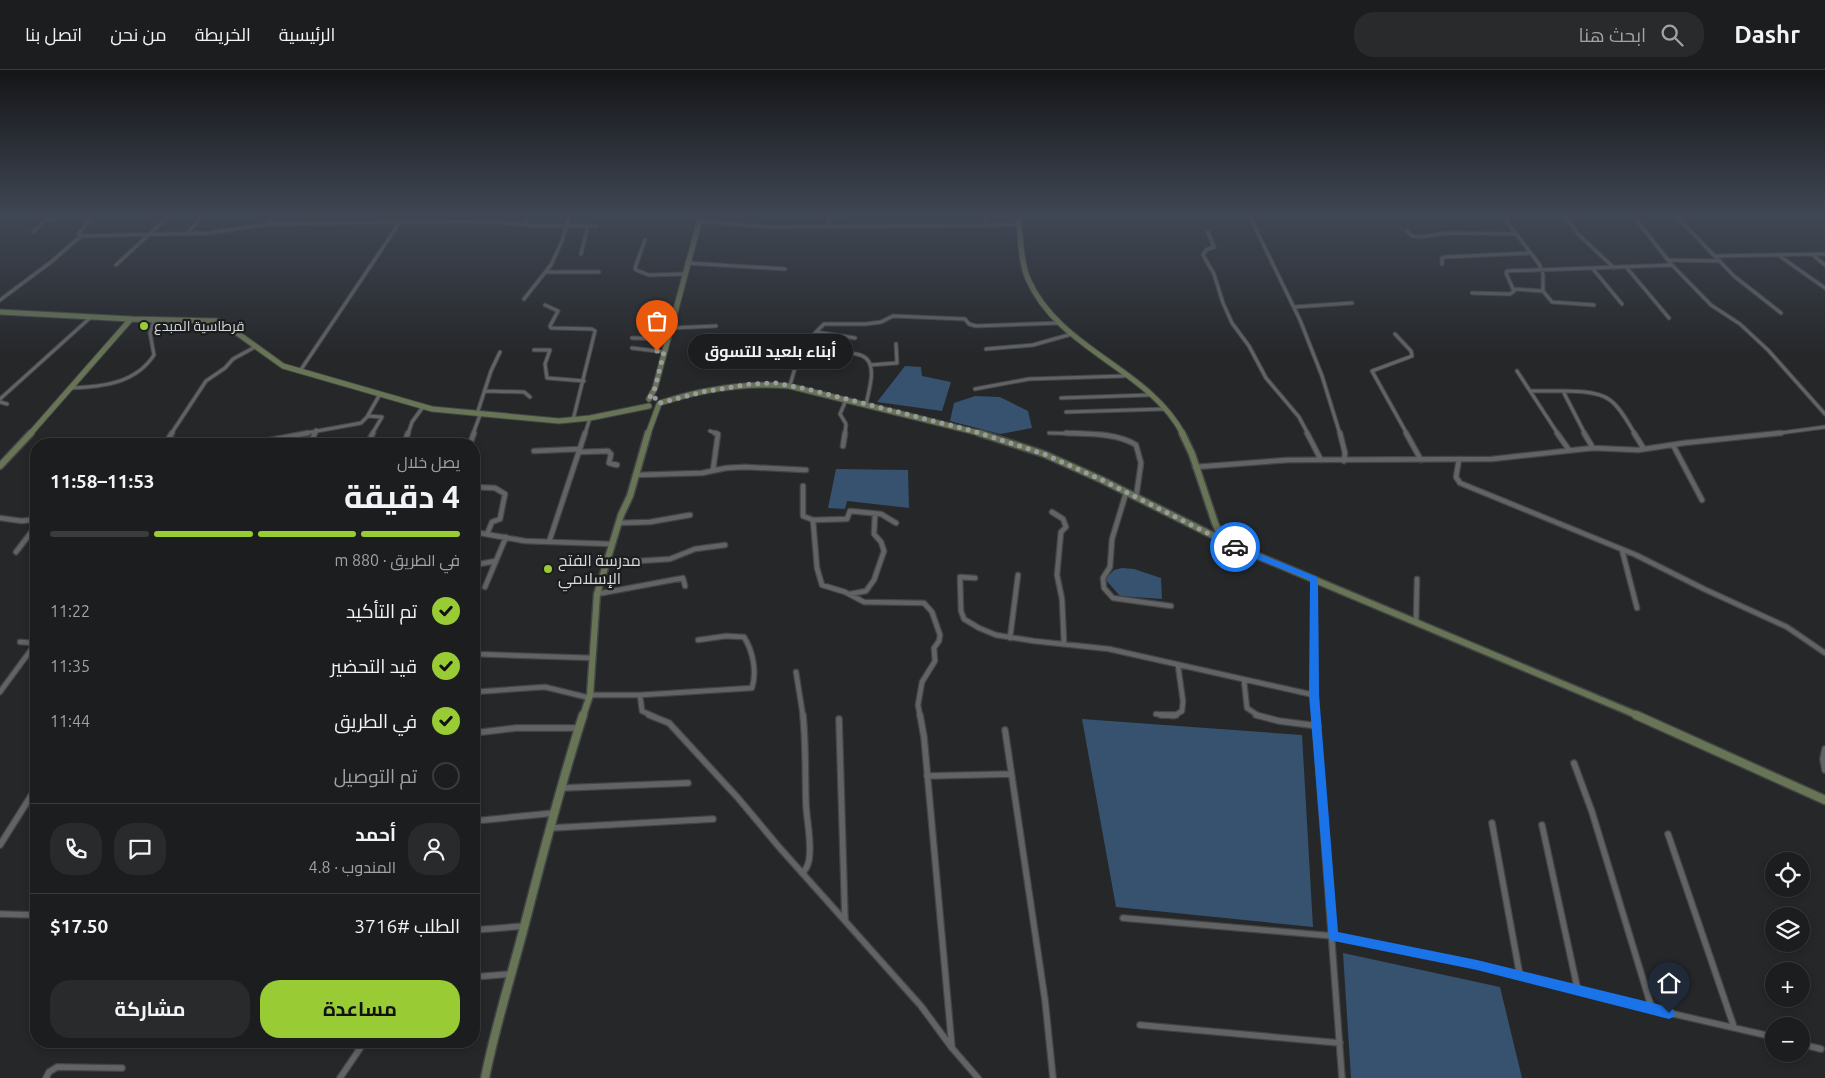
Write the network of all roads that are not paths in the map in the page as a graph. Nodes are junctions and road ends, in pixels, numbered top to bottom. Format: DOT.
graph roads {
  1 [pos="51,262"];
  2 [pos="119,262"];
  3 [pos="373,262"];
  4 [pos="552,262"];
  5 [pos="637,262"];
  6 [pos="1024,262"];
  7 [pos="1207,262"];
  8 [pos="1272,262"];
  9 [pos="1537,262"];
  10 [pos="1608,262"];
  11 [pos="1670,262"];
  12 [pos="1721,262"];
  13 [pos="1788,262"];
  14 [pos="687,263"];
  15 [pos="116,265"];
  16 [pos="1672,265"];
  17 [pos="785,268"];
  18 [pos="1593,268"];
  19 [pos="1614,268"];
  20 [pos="1627,268"];
  21 [pos="1542,270"];
  22 [pos="547,272"];
  23 [pos="600,272"];
  24 [pos="684,274"];
  25 [pos="1825,288"];
  26 [pos="1513,289"];
  27 [pos="1543,291"];
  28 [pos="1472,293"];
  29 [pos="524,299"];
  30 [pos="0,300"];
  31 [pos="1352,303"];
  32 [pos="1622,304"];
  33 [pos="545,305"];
  34 [pos="1594,305"];
  35 [pos="1294,308"];
  36 [pos="0,312"];
  37 [pos="1780,313"];
  38 [pos="91,317"];
  39 [pos="1669,318"];
  40 [pos="131,319"];
  41 [pos="154,320"];
  42 [pos="1059,323"];
  43 [pos="716,326"];
  44 [pos="672,328"];
  45 [pos="816,332"];
  46 [pos="822,334"];
  47 [pos="1072,334"];
  48 [pos="1395,334"];
  49 [pos="632,338"];
  50 [pos="855,338"];
  51 [pos="668,339"];
  52 [pos="837,342"];
  53 [pos="896,344"];
  54 [pos="254,347"];
  55 [pos="632,348"];
  56 [pos="986,349"];
  57 [pos="534,350"];
  58 [pos="500,352"];
  59 [pos="664,352"];
  60 [pos="795,365"];
  61 [pos="870,365"];
  62 [pos="300,371"];
  63 [pos="1517,371"];
  64 [pos="1124,376"];
  65 [pos="584,381"];
  66 [pos="790,386"];
  67 [pos="71,388"];
  68 [pos="655,388"];
  69 [pos="975,389"];
  70 [pos="485,391"];
  71 [pos="1530,391"];
  72 [pos="1564,393"];
  73 [pos="380,394"];
  74 [pos="1149,395"];
  75 [pos="530,396"];
  76 [pos="0,398"];
  77 [pos="1061,398"];
  78 [pos="846,400"];
  79 [pos="658,401"];
  80 [pos="0,402"];
  81 [pos="649,403"];
  82 [pos="7,404"];
  83 [pos="866,405"];
  84 [pos="423,407"];
  85 [pos="1164,409"];
  86 [pos="1066,412"];
  87 [pos="479,414"];
  88 [pos="1825,414"];
  89 [pos="654,415"];
  90 [pos="368,416"];
  91 [pos="590,418"];
  92 [pos="573,420"];
  93 [pos="1825,427"];
  94 [pos="316,430"];
  95 [pos="710,431"];
  96 [pos="1049,433"];
  97 [pos="169,438"];
  98 [pos="278,438"];
  99 [pos="313,438"];
  100 [pos="370,438"];
  101 [pos="406,438"];
  102 [pos="472,438"];
  103 [pos="1673,445"];
  104 [pos="843,446"];
  105 [pos="1593,448"];
  106 [pos="1569,450"];
  107 [pos="1644,450"];
  108 [pos="534,451"];
  109 [pos="580,451"];
  110 [pos="1459,459"];
  111 [pos="1322,460"];
  112 [pos="1421,460"];
  113 [pos="1344,461"];
  114 [pos="617,465"];
  115 [pos="0,466"];
  116 [pos="1195,467"];
  117 [pos="714,470"];
  118 [pos="806,470"];
  119 [pos="636,475"];
  120 [pos="803,486"];
  121 [pos="480,488"];
  122 [pos="1126,493"];
  123 [pos="1136,498"];
  124 [pos="1702,500"];
  125 [pos="1052,512"];
  126 [pos="875,514"];
  127 [pos="690,515"];
  128 [pos="0,518"];
  129 [pos="30,519"];
  130 [pos="813,520"];
  131 [pos="618,523"];
  132 [pos="896,523"];
  133 [pos="480,533"];
  134 [pos="30,534"];
  135 [pos="487,534"];
  136 [pos="506,537"];
  137 [pos="549,542"];
  138 [pos="611,544"];
  139 [pos="725,545"];
  140 [pos="1238,548"];
  141 [pos="1622,550"];
  142 [pos="16,552"];
  143 [pos="496,561"];
  144 [pos="605,563"];
  145 [pos="480,564"];
  146 [pos="1018,575"];
  147 [pos="975,578"];
  148 [pos="1314,579"];
  149 [pos="1417,579"];
  150 [pos="685,586"];
  151 [pos="485,587"];
  152 [pos="597,594"];
  153 [pos="848,594"];
  154 [pos="1171,606"];
  155 [pos="1637,608"];
  156 [pos="1416,621"];
  157 [pos="1010,638"];
  158 [pos="698,640"];
  159 [pos="20,642"];
  160 [pos="30,642"];
  161 [pos="1064,643"];
  162 [pos="30,650"];
  163 [pos="1825,653"];
  164 [pos="480,654"];
  165 [pos="593,658"];
  166 [pos="1178,666"];
  167 [pos="796,672"];
  168 [pos="1244,681"];
  169 [pos="0,692"];
  170 [pos="480,692"];
  171 [pos="640,695"];
  172 [pos="1314,695"];
  173 [pos="590,696"];
  174 [pos="1156,714"];
  175 [pos="839,718"];
  176 [pos="1318,726"];
  177 [pos="580,728"];
  178 [pos="1005,730"];
  179 [pos="480,732"];
  180 [pos="1825,750"];
  181 [pos="1574,762"];
  182 [pos="1825,770"];
  183 [pos="1011,774"];
  184 [pos="927,776"];
  185 [pos="688,783"];
  186 [pos="562,788"];
  187 [pos="30,798"];
  188 [pos="1825,800"];
  189 [pos="555,813"];
  190 [pos="713,819"];
  191 [pos="480,820"];
  192 [pos="1492,823"];
  193 [pos="1542,825"];
  194 [pos="550,828"];
  195 [pos="1668,834"];
  196 [pos="0,845"];
  197 [pos="802,873"];
  198 [pos="0,914"];
  199 [pos="30,915"];
  200 [pos="1124,918"];
  201 [pos="845,920"];
  202 [pos="524,926"];
  203 [pos="480,930"];
  204 [pos="1333,936"];
  205 [pos="512,974"];
  206 [pos="1520,976"];
  207 [pos="480,977"];
  208 [pos="1578,991"];
  209 [pos="1652,1009"];
  210 [pos="1140,1025"];
  211 [pos="1734,1027"];
  212 [pos="1765,1035"];
  213 [pos="1340,1043"];
  214 [pos="1810,1046"];
  215 [pos="360,1048"];
  216 [pos="952,1048"];
  217 [pos="1821,1048"];
  218 [pos="122,1068"];
  219 [pos="46,1078"];
  220 [pos="340,1078"];
  221 [pos="484,1078"];
  222 [pos="978,1078"];
  223 [pos="1052,1078"];
  224 [pos="1342,1078"];
  1 -- 30 [label="street"];
  2 -- 15 [label="street"];
  3 -- 62 [label="street"];
  4 -- 22 [label="street"];
  5 -- 24 [label="street"];
  6 -- 42 [label="street"];
  7 -- 111 [label="street"];
  8 -- 35 [label="street"];
  9 -- 21 [label="street"];
  10 -- 19 [label="street"];
  11 -- 16 [label="street"];
  12 -- 37 [label="street"];
  13 -- 25 [label="street"];
  14 -- 17 [label="street"];
  14 -- 24 [label="street"];
  16 -- 20 [label="street"];
  16 -- 88 [label="street"];
  18 -- 19 [label="street"];
  18 -- 21 [label="street"];
  18 -- 32 [label="street"];
  19 -- 20 [label="street"];
  20 -- 39 [label="street"];
  21 -- 26 [label="street"];
  21 -- 27 [label="street"];
  22 -- 23 [label="street"];
  22 -- 29 [label="street"];
  24 -- 44 [label="street"];
  26 -- 27 [label="street"];
  26 -- 28 [label="street"];
  27 -- 34 [label="street"];
  31 -- 35 [label="street"];
  33 -- 65 [label="street"];
  35 -- 113 [label="street"];
  36 -- 38 [label="street"];
  38 -- 40 [label="street"];
  38 -- 76 [label="street"];
  40 -- 41 [label="street"];
  40 -- 67 [label="street"];
  41 -- 54 [label="street"];
  41 -- 67 [label="street"];
  42 -- 45 [label="street"];
  42 -- 47 [label="street"];
  43 -- 44 [label="street"];
  44 -- 51 [label="street"];
  45 -- 46 [label="street"];
  45 -- 60 [label="street"];
  46 -- 50 [label="street"];
  46 -- 52 [label="street"];
  47 -- 56 [label="street"];
  47 -- 64 [label="street"];
  48 -- 112 [label="street"];
  49 -- 51 [label="street"];
  51 -- 59 [label="street"];
  53 -- 61 [label="street"];
  54 -- 62 [label="street"];
  54 -- 97 [label="street"];
  55 -- 59 [label="street"];
  57 -- 65 [label="street"];
  58 -- 70 [label="street"];
  59 -- 68 [label="street"];
  60 -- 61 [label="street"];
  60 -- 66 [label="street"];
  61 -- 83 [label="street"];
  62 -- 73 [label="street"];
  63 -- 71 [label="street"];
  64 -- 69 [label="street"];
  64 -- 74 [label="street"];
  65 -- 92 [label="street"];
  66 -- 78 [label="street"];
  66 -- 79 [label="street"];
  67 -- 115 [label="street"];
  68 -- 79 [label="street"];
  68 -- 81 [label="street"];
  70 -- 75 [label="street"];
  70 -- 87 [label="street"];
  71 -- 72 [label="street"];
  71 -- 106 [label="street"];
  72 -- 105 [label="street"];
  72 -- 107 [label="street"];
  73 -- 84 [label="street"];
  73 -- 90 [label="street"];
  74 -- 77 [label="street"];
  74 -- 85 [label="street"];
  78 -- 83 [label="street"];
  78 -- 104 [label="street"];
  79 -- 81 [label="street"];
  79 -- 89 [label="street"];
  80 -- 82 [label="street"];
  81 -- 89 [label="street"];
  81 -- 91 [label="street"];
  83 -- 122 [label="street"];
  84 -- 87 [label="street"];
  84 -- 101 [label="street"];
  85 -- 86 [label="street"];
  85 -- 116 [label="street"];
  87 -- 92 [label="street"];
  87 -- 102 [label="street"];
  89 -- 119 [label="street"];
  90 -- 94 [label="street"];
  90 -- 100 [label="street"];
  91 -- 92 [label="street"];
  91 -- 109 [label="street"];
  93 -- 103 [label="street"];
  94 -- 98 [label="street"];
  94 -- 99 [label="street"];
  95 -- 117 [label="street"];
  96 -- 123 [label="street"];
  103 -- 107 [label="street"];
  103 -- 124 [label="street"];
  105 -- 106 [label="street"];
  105 -- 107 [label="street"];
  106 -- 110 [label="street"];
  108 -- 109 [label="street"];
  109 -- 114 [label="street"];
  109 -- 137 [label="street"];
  110 -- 112 [label="street"];
  110 -- 141 [label="street"];
  111 -- 113 [label="street"];
  111 -- 116 [label="street"];
  112 -- 113 [label="street"];
  116 -- 140 [label="street"];
  117 -- 118 [label="street"];
  117 -- 119 [label="street"];
  119 -- 131 [label="street"];
  120 -- 130 [label="street"];
  121 -- 135 [label="street"];
  122 -- 123 [label="street"];
  122 -- 154 [label="street"];
  123 -- 140 [label="street"];
  125 -- 161 [label="street"];
  126 -- 130 [label="street"];
  126 -- 132 [label="street"];
  126 -- 153 [label="street"];
  127 -- 131 [label="street"];
  128 -- 129 [label="street"];
  130 -- 153 [label="street"];
  131 -- 138 [label="street"];
  133 -- 135 [label="street"];
  134 -- 142 [label="street"];
  135 -- 136 [label="street"];
  136 -- 137 [label="street"];
  136 -- 143 [label="street"];
  137 -- 138 [label="street"];
  138 -- 144 [label="street"];
  139 -- 144 [label="street"];
  140 -- 148 [label="street"];
  141 -- 155 [label="street"];
  141 -- 163 [label="street"];
  143 -- 145 [label="street"];
  143 -- 151 [label="street"];
  144 -- 152 [label="street"];
  146 -- 157 [label="street"];
  147 -- 157 [label="street"];
  148 -- 156 [label="street"];
  148 -- 172 [label="street"];
  149 -- 156 [label="street"];
  150 -- 152 [label="street"];
  152 -- 165 [label="street"];
  153 -- 184 [label="street"];
  156 -- 188 [label="street"];
  157 -- 161 [label="street"];
  158 -- 171 [label="street"];
  159 -- 160 [label="street"];
  161 -- 166 [label="street"];
  162 -- 169 [label="street"];
  164 -- 165 [label="street"];
  165 -- 173 [label="street"];
  166 -- 168 [label="street"];
  166 -- 174 [label="street"];
  167 -- 197 [label="street"];
  168 -- 172 [label="street"];
  168 -- 176 [label="street"];
  170 -- 173 [label="street"];
  171 -- 173 [label="street"];
  171 -- 197 [label="street"];
  172 -- 176 [label="street"];
  173 -- 177 [label="street"];
  175 -- 201 [label="street"];
  176 -- 204 [label="street"];
  177 -- 179 [label="street"];
  177 -- 186 [label="street"];
  178 -- 183 [label="street"];
  180 -- 182 [label="street"];
  181 -- 209 [label="street"];
  183 -- 184 [label="street"];
  183 -- 223 [label="street"];
  184 -- 216 [label="street"];
  185 -- 186 [label="street"];
  186 -- 189 [label="street"];
  187 -- 196 [label="street"];
  189 -- 191 [label="street"];
  189 -- 194 [label="street"];
  190 -- 194 [label="street"];
  192 -- 206 [label="street"];
  193 -- 208 [label="street"];
  194 -- 202 [label="street"];
  195 -- 211 [label="street"];
  197 -- 201 [label="street"];
  198 -- 199 [label="street"];
  200 -- 204 [label="street"];
  201 -- 216 [label="street"];
  202 -- 203 [label="street"];
  202 -- 205 [label="street"];
  204 -- 206 [label="street"];
  204 -- 213 [label="street"];
  205 -- 207 [label="street"];
  205 -- 221 [label="street"];
  206 -- 208 [label="street"];
  208 -- 209 [label="street"];
  209 -- 211 [label="street"];
  210 -- 213 [label="street"];
  211 -- 212 [label="street"];
  213 -- 224 [label="street"];
  214 -- 217 [label="street"];
  215 -- 220 [label="street"];
  216 -- 222 [label="street"];
  218 -- 219 [label="street"];
}
